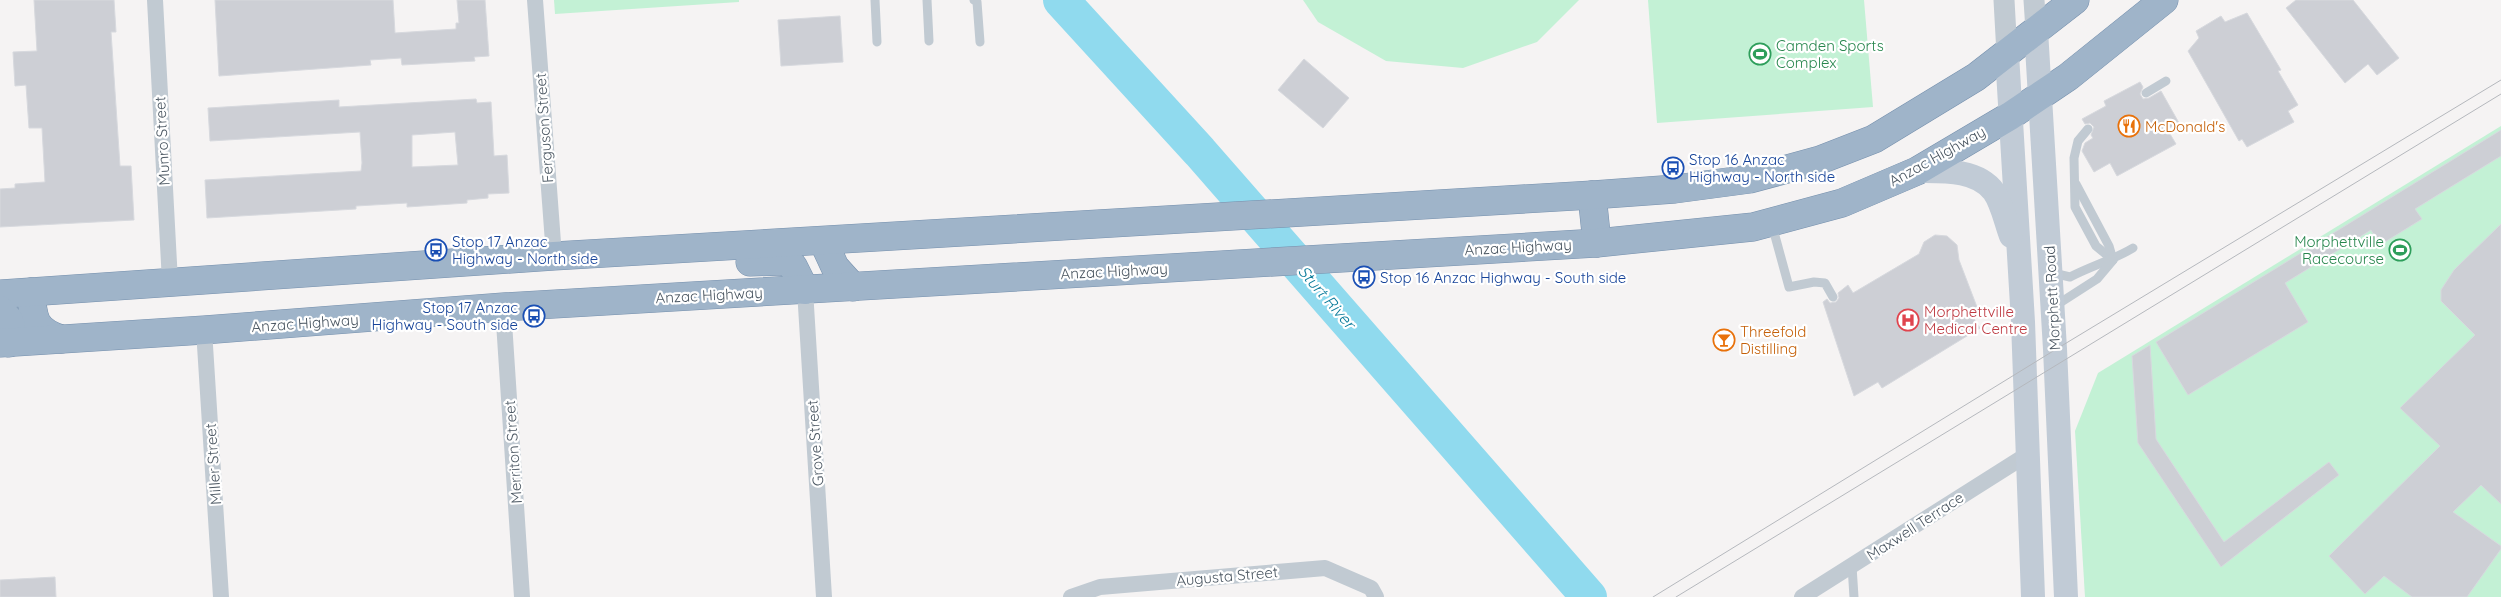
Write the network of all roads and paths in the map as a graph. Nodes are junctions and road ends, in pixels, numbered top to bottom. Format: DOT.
graph roads {
  1 [pos="155,0"];
  2 [pos="535,0"];
  3 [pos="875,0"];
  4 [pos="927,0"];
  5 [pos="974,0"];
  6 [pos="2004,0"];
  7 [pos="2034,0"];
  8 [pos="2075,0"];
  9 [pos="2164,0"];
  10 [pos="2036,30"];
  11 [pos="929,41"];
  12 [pos="877,42"];
  13 [pos="980,42"];
  14 [pos="2007,54"];
  15 [pos="2166,81"];
  16 [pos="2146,93"];
  17 [pos="2041,95"];
  18 [pos="2010,116"];
  19 [pos="2088,129"];
  20 [pos="1917,171"];
  21 [pos="1592,195"];
  22 [pos="1771,222"];
  23 [pos="823,241"];
  24 [pos="1597,243"];
  25 [pos="2133,248"];
  26 [pos="685,249"];
  27 [pos="554,256"];
  28 [pos="2019,259"];
  29 [pos="2113,260"];
  30 [pos="2050,272"];
  31 [pos="170,282"];
  32 [pos="853,287"];
  33 [pos="805,290"];
  34 [pos="31,292"];
  35 [pos="0,294"];
  36 [pos="1833,297"];
  37 [pos="503,307"];
  38 [pos="2053,307"];
  39 [pos="0,310"];
  40 [pos="204,330"];
  41 [pos="61,339"];
  42 [pos="5,343"];
  43 [pos="2028,454"];
  44 [pos="1852,566"];
  45 [pos="221,597"];
  46 [pos="522,597"];
  47 [pos="824,597"];
  48 [pos="1071,597"];
  49 [pos="1376,597"];
  50 [pos="1802,597"];
  51 [pos="1854,597"];
  52 [pos="2032,597"];
  53 [pos="2066,597"];
  1 -- 31 [label="street, Munro Street"];
  2 -- 27 [label="street, Ferguson Street"];
  3 -- 12 [label="lane"];
  4 -- 11 [label="lane"];
  5 -- 13 [label="lane"];
  6 -- 14 [label="street, Morphett Road"];
  7 -- 10 [label="street, Morphett Road"];
  8 -- 10 [label="highway"];
  9 -- 17 [label="highway, Anzac Highway"];
  10 -- 14 [label="highway"];
  10 -- 17 [label="main road, Morphett Road"];
  14 -- 18 [label="main road, Morphett Road"];
  14 -- 21 [label="highway"];
  15 -- 16 [label="lane"];
  17 -- 18 [label="highway, Anzac Highway"];
  17 -- 30 [label="main road, Morphett Road"];
  18 -- 20 [label="highway, Anzac Highway"];
  18 -- 28 [label="main road, Morphett Road"];
  19 -- 29 [label="lane"];
  20 -- 22 [label="highway, Anzac Highway"];
  20 -- 28 [label="main road"];
  21 -- 23 [label="highway"];
  21 -- 24 [label="highway"];
  22 -- 24 [label="highway, Anzac Highway"];
  22 -- 36 [label="lane"];
  23 -- 26 [label="highway"];
  23 -- 32 [label="highway"];
  24 -- 32 [label="highway, Anzac Highway"];
  25 -- 29 [label="lane"];
  26 -- 27 [label="highway"];
  26 -- 33 [label="highway"];
  27 -- 31 [label="highway"];
  28 -- 43 [label="main road, Morphett Road"];
  29 -- 30 [label="lane"];
  29 -- 38 [label="lane"];
  30 -- 38 [label="main road, Morphett Road"];
  31 -- 34 [label="highway"];
  32 -- 33 [label="highway, Anzac Highway"];
  33 -- 37 [label="highway, Anzac Highway"];
  33 -- 47 [label="street, Grove Street"];
  34 -- 35 [label="highway"];
  34 -- 41 [label="highway"];
  37 -- 40 [label="highway, Anzac Highway"];
  37 -- 46 [label="street, Merriton Street"];
  38 -- 53 [label="main road, Morphett Road"];
  39 -- 42 [label="highway"];
  40 -- 41 [label="highway, Anzac Highway"];
  40 -- 45 [label="street, Miller Street"];
  41 -- 42 [label="highway, Anzac Highway"];
  43 -- 44 [label="street, Maxwell Terrace"];
  43 -- 52 [label="main road, Morphett Road"];
  44 -- 50 [label="street, Maxwell Terrace"];
  44 -- 51 [label="lane"];
  48 -- 49 [label="street, Augusta Street"];
}
